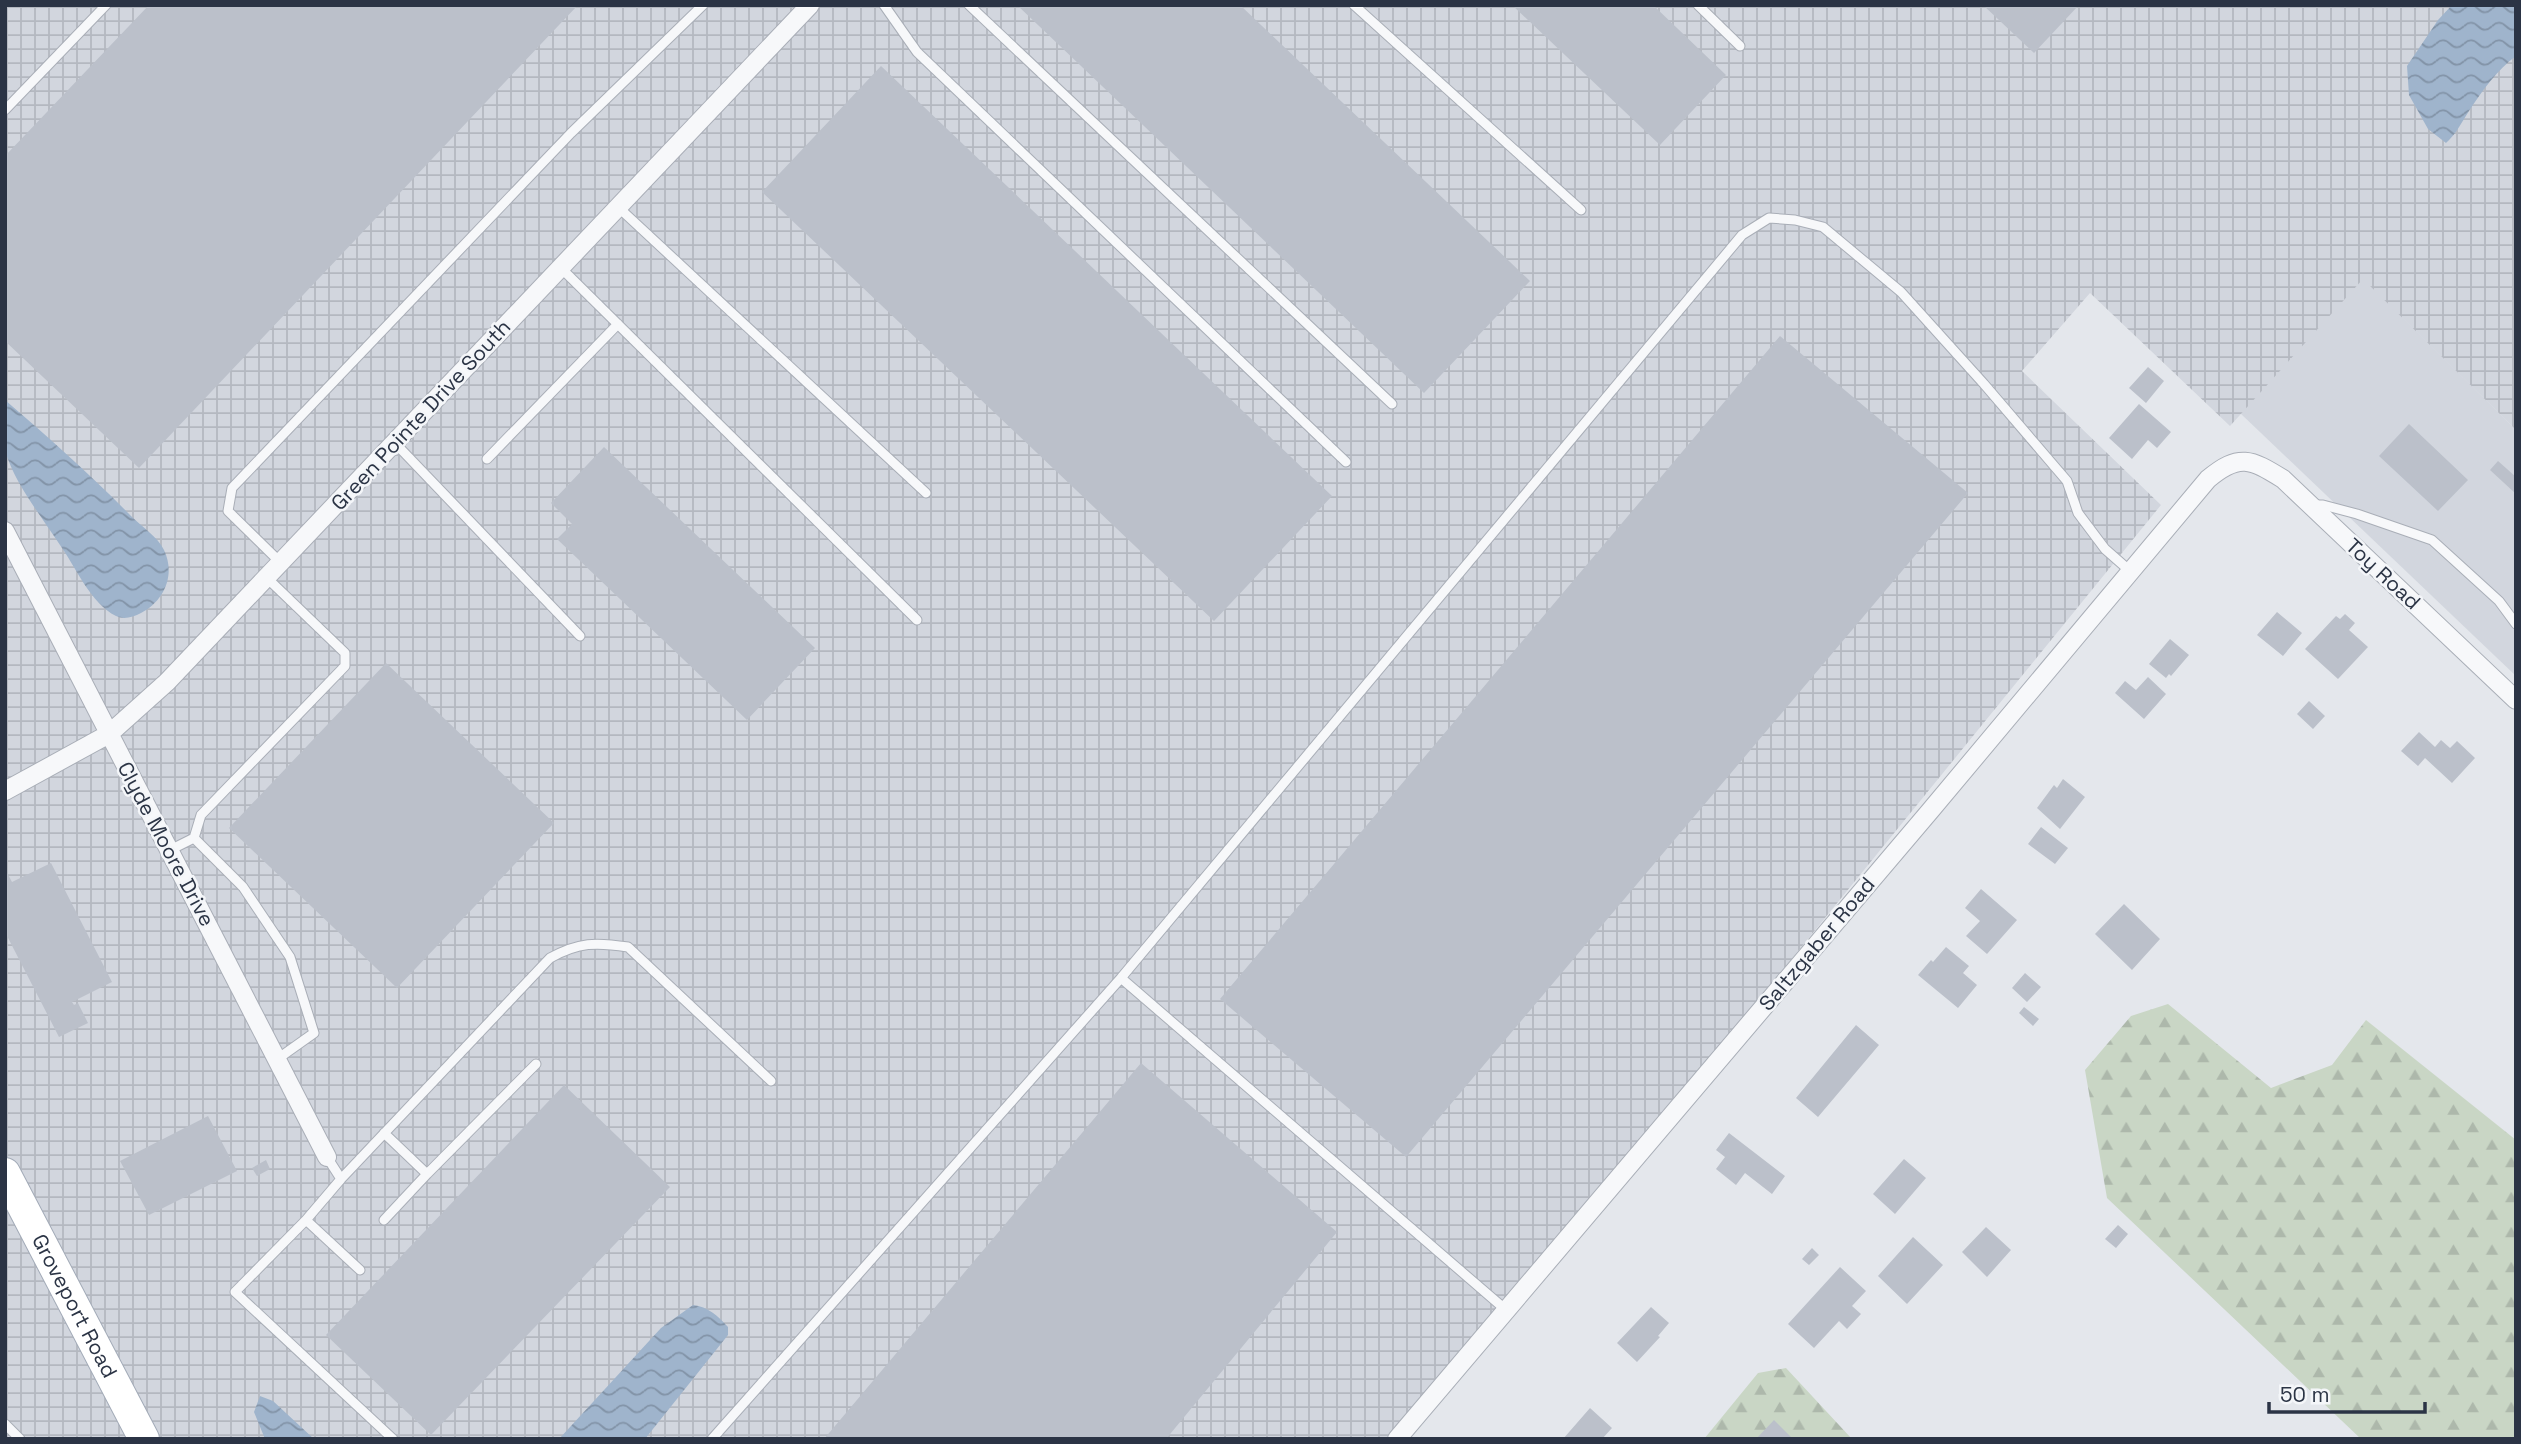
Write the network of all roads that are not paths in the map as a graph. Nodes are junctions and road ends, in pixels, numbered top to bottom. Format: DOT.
graph roads {
  1 [pos="106,5"];
  2 [pos="703,5"];
  3 [pos="810,5"];
  4 [pos="884,5"];
  5 [pos="969,5"];
  6 [pos="1354,5"];
  7 [pos="1698,5"];
  8 [pos="1741,46"];
  9 [pos="5,110"];
  10 [pos="618,207"];
  11 [pos="1581,210"];
  12 [pos="561,268"];
  13 [pos="618,324"];
  14 [pos="1392,404"];
  15 [pos="395,443"];
  16 [pos="487,459"];
  17 [pos="2243,460"];
  18 [pos="1346,462"];
  19 [pos="926,493"];
  20 [pos="2311,505"];
  21 [pos="5,531"];
  22 [pos="281,563"];
  23 [pos="2130,571"];
  24 [pos="267,578"];
  25 [pos="917,620"];
  26 [pos="2516,624"];
  27 [pos="580,636"];
  28 [pos="2516,700"];
  29 [pos="109,734"];
  30 [pos="5,791"];
  31 [pos="194,838"];
  32 [pos="170,850"];
  33 [pos="1121,978"];
  34 [pos="276,1060"];
  35 [pos="536,1064"];
  36 [pos="771,1081"];
  37 [pos="384,1133"];
  38 [pos="327,1157"];
  39 [pos="5,1174"];
  40 [pos="427,1174"];
  41 [pos="341,1179"];
  42 [pos="306,1220"];
  43 [pos="384,1220"];
  44 [pos="360,1270"];
  45 [pos="1506,1310"];
  46 [pos="5,1424"];
  47 [pos="20,1439"];
  48 [pos="144,1439"];
  49 [pos="393,1439"];
  50 [pos="712,1439"];
  51 [pos="1397,1439"];
  1 -- 9 [label="lane"];
  2 -- 22 [label="lane"];
  3 -- 10 [label="street, Green Pointe Drive South"];
  4 -- 18 [label="lane"];
  5 -- 14 [label="lane"];
  6 -- 11 [label="lane"];
  7 -- 8 [label="lane"];
  10 -- 12 [label="street, Green Pointe Drive South"];
  10 -- 19 [label="lane"];
  12 -- 13 [label="lane"];
  12 -- 15 [label="street, Green Pointe Drive South"];
  13 -- 16 [label="lane"];
  13 -- 25 [label="lane"];
  15 -- 22 [label="street, Green Pointe Drive South"];
  15 -- 27 [label="lane"];
  17 -- 20 [label="street, Toy Road"];
  17 -- 23 [label="street, Saltzgaber Road"];
  20 -- 26 [label="lane"];
  20 -- 28 [label="street, Toy Road"];
  21 -- 29 [label="street, Clyde Moore Drive"];
  22 -- 24 [label="street, Green Pointe Drive South"];
  23 -- 33 [label="lane"];
  23 -- 45 [label="street, Saltzgaber Road"];
  24 -- 29 [label="street, Green Pointe Drive South"];
  24 -- 31 [label="lane"];
  29 -- 30 [label="street, Green Pointe Drive South"];
  29 -- 32 [label="street, Clyde Moore Drive"];
  31 -- 32 [label="lane"];
  31 -- 34 [label="lane"];
  32 -- 34 [label="street, Clyde Moore Drive"];
  33 -- 45 [label="lane"];
  33 -- 50 [label="lane"];
  34 -- 38 [label="street, Clyde Moore Drive"];
  35 -- 40 [label="lane"];
  36 -- 37 [label="lane"];
  37 -- 40 [label="lane"];
  37 -- 41 [label="lane"];
  38 -- 41 [label="lane"];
  39 -- 48 [label="main road, Groveport Road"];
  40 -- 43 [label="lane"];
  41 -- 42 [label="lane"];
  42 -- 44 [label="lane"];
  42 -- 49 [label="lane"];
  45 -- 51 [label="street, Saltzgaber Road"];
  46 -- 47 [label="lane"];
}
